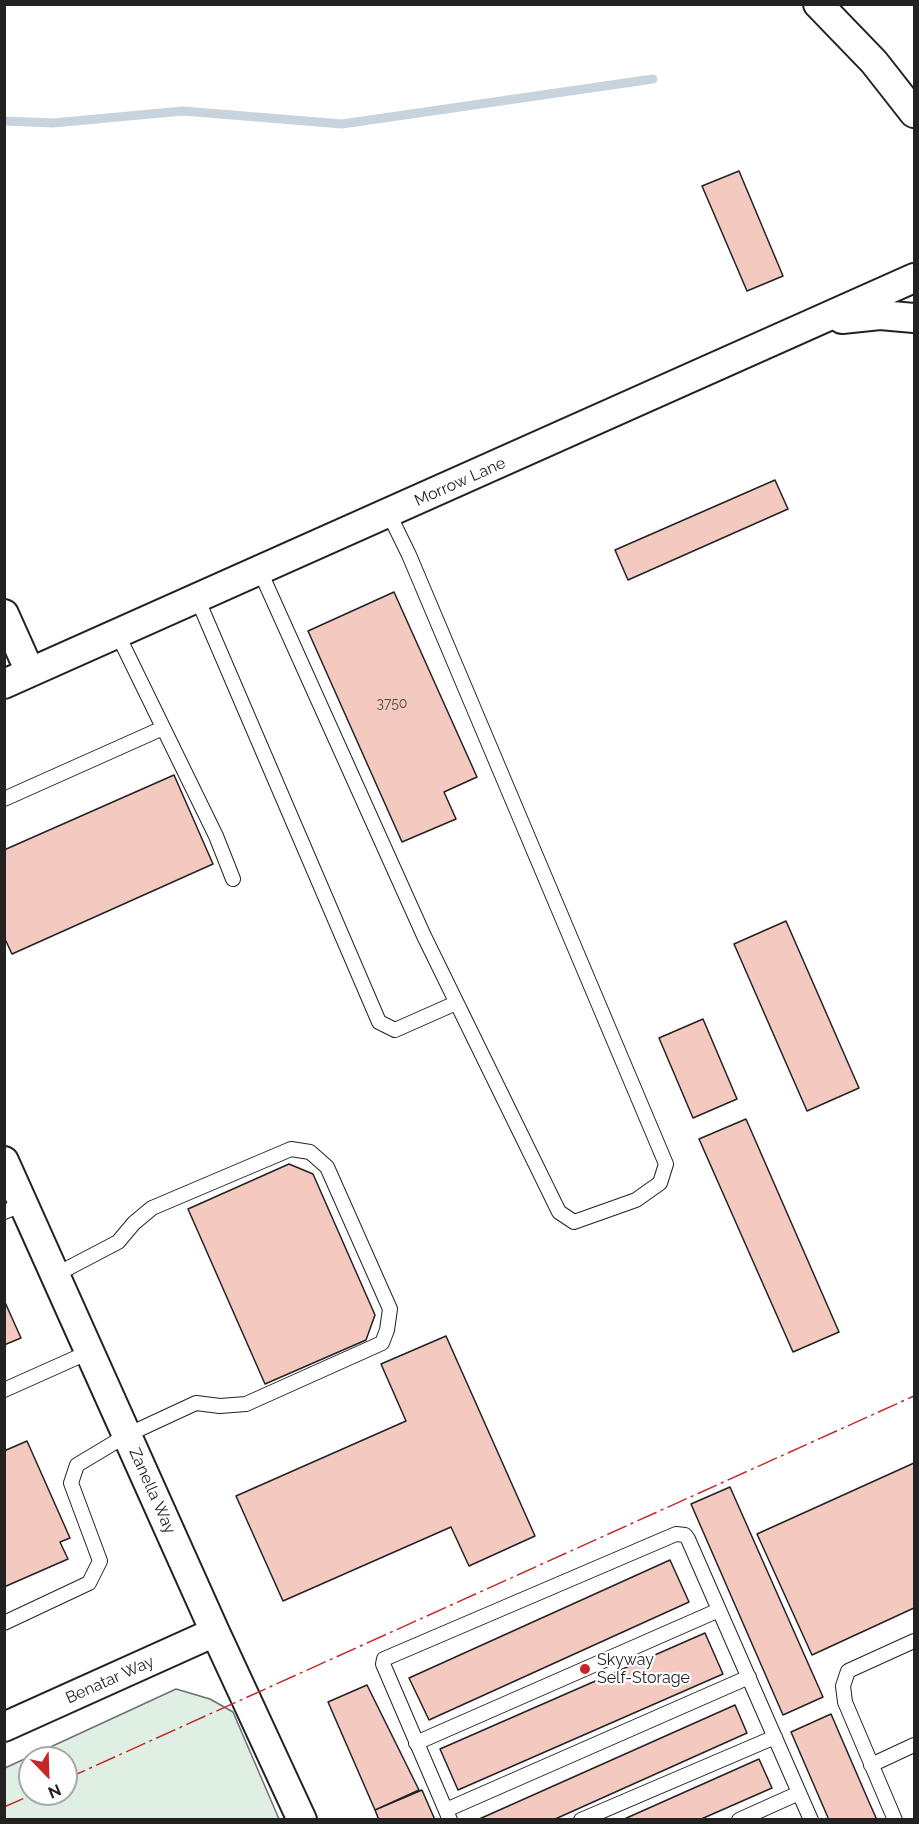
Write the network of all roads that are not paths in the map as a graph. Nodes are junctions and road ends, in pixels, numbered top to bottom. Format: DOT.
graph roads {
  1 [pos="818,4"];
  2 [pos="915,113"];
  3 [pos="915,278"];
  4 [pos="915,318"];
  5 [pos="819,321"];
  6 [pos="389,514"];
  7 [pos="260,571"];
  8 [pos="196,598"];
  9 [pos="4,614"];
  10 [pos="117,633"];
  11 [pos="30,672"];
  12 [pos="4,684"];
  13 [pos="164,728"];
  14 [pos="4,799"];
  15 [pos="233,879"];
  16 [pos="456,1003"];
  17 [pos="4,1161"];
  18 [pos="14,1208"];
  19 [pos="56,1275"];
  20 [pos="89,1352"];
  21 [pos="4,1390"];
  22 [pos="127,1435"];
  23 [pos="719,1610"];
  24 [pos="4,1623"];
  25 [pos="215,1632"];
  26 [pos="915,1641"];
  27 [pos="749,1677"];
  28 [pos="4,1727"];
  29 [pos="775,1737"];
  30 [pos="416,1743"];
  31 [pos="915,1746"];
  32 [pos="871,1765"];
  33 [pos="799,1793"];
  34 [pos="448,1815"];
  35 [pos="302,1820"];
  36 [pos="581,1820"];
  37 [pos="739,1820"];
  38 [pos="811,1820"];
  39 [pos="895,1820"];
  1 -- 2 [label="street"];
  3 -- 5 [label="street, Morrow Lane"];
  4 -- 5 [label="street"];
  5 -- 6 [label="street, Morrow Lane"];
  6 -- 7 [label="street, Morrow Lane"];
  6 -- 16 [label="lane"];
  7 -- 8 [label="street, Morrow Lane"];
  7 -- 16 [label="lane"];
  8 -- 10 [label="street, Morrow Lane"];
  8 -- 16 [label="lane"];
  9 -- 11 [label="street"];
  10 -- 11 [label="street, Morrow Lane"];
  10 -- 13 [label="lane"];
  11 -- 12 [label="street, Morrow Lane"];
  13 -- 14 [label="lane"];
  13 -- 15 [label="lane"];
  17 -- 18 [label="street, Zanella Way"];
  18 -- 19 [label="street, Zanella Way"];
  19 -- 20 [label="street, Zanella Way"];
  19 -- 22 [label="lane"];
  20 -- 21 [label="lane"];
  20 -- 22 [label="street, Zanella Way"];
  22 -- 24 [label="lane"];
  22 -- 25 [label="street, Zanella Way"];
  23 -- 27 [label="lane"];
  23 -- 30 [label="lane"];
  23 -- 30 [label="lane"];
  25 -- 28 [label="street, Benatar Way"];
  25 -- 35 [label="street, Zanella Way"];
  26 -- 32 [label="lane"];
  27 -- 29 [label="lane"];
  27 -- 34 [label="lane"];
  29 -- 33 [label="lane"];
  29 -- 36 [label="lane"];
  30 -- 34 [label="lane"];
  31 -- 32 [label="lane"];
  32 -- 39 [label="lane"];
  33 -- 37 [label="lane"];
  33 -- 38 [label="lane"];
}
